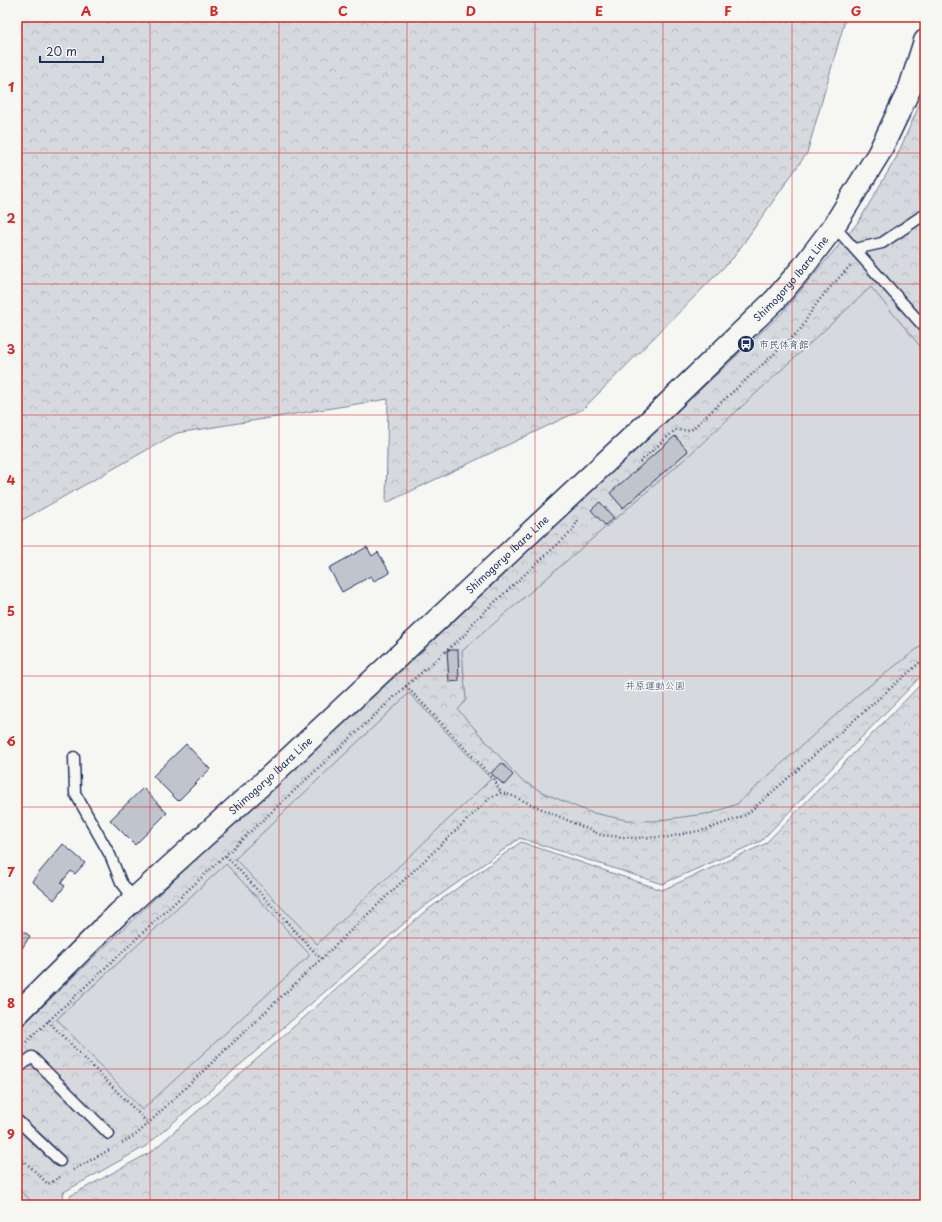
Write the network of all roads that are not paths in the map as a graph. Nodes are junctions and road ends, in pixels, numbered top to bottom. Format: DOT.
graph roads {
  1 [pos="925,41"];
  2 [pos="925,214"];
  3 [pos="839,231"];
  4 [pos="856,250"];
  5 [pos="925,328"];
  6 [pos="74,757"];
  7 [pos="134,900"];
  8 [pos="17,1014"];
  9 [pos="17,1069"];
  10 [pos="17,1120"];
  11 [pos="109,1134"];
  12 [pos="60,1161"];
  1 -- 3 [label="main road, Shimogoryo Ibara Line"];
  2 -- 4 [label="lane"];
  3 -- 4 [label="lane"];
  3 -- 7 [label="main road, Shimogoryo Ibara Line"];
  4 -- 5 [label="lane"];
  6 -- 7 [label="lane"];
  7 -- 8 [label="main road, Shimogoryo Ibara Line"];
  9 -- 11 [label="lane"];
  10 -- 12 [label="lane"];
}
